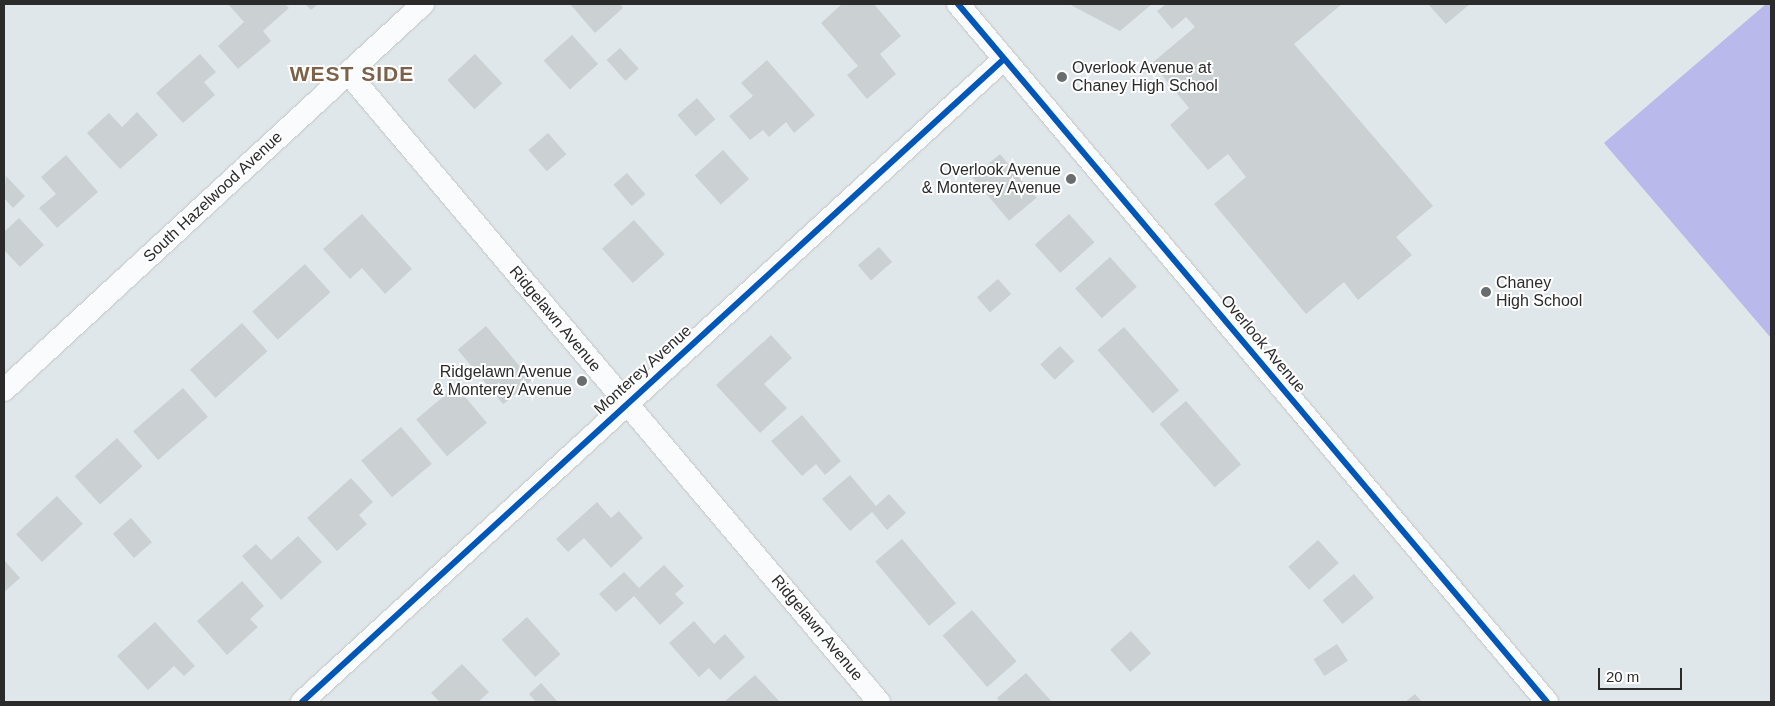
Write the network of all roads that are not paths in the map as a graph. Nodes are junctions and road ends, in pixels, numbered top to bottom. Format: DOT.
graph roads {
  1 [pos="423,4"];
  2 [pos="958,4"];
  3 [pos="1004,59"];
  4 [pos="348,73"];
  5 [pos="4,390"];
  6 [pos="627,404"];
  7 [pos="302,702"];
  8 [pos="879,702"];
  9 [pos="1547,702"];
  1 -- 4 [label="street, South Hazelwood Avenue"];
  2 -- 3 [label="street, Overlook Avenue"];
  3 -- 6 [label="street, Monterey Avenue"];
  3 -- 9 [label="street, Overlook Avenue"];
  4 -- 5 [label="street, South Hazelwood Avenue"];
  4 -- 6 [label="street, Ridgelawn Avenue"];
  6 -- 7 [label="street, Monterey Avenue"];
  6 -- 8 [label="street, Ridgelawn Avenue"];
}
